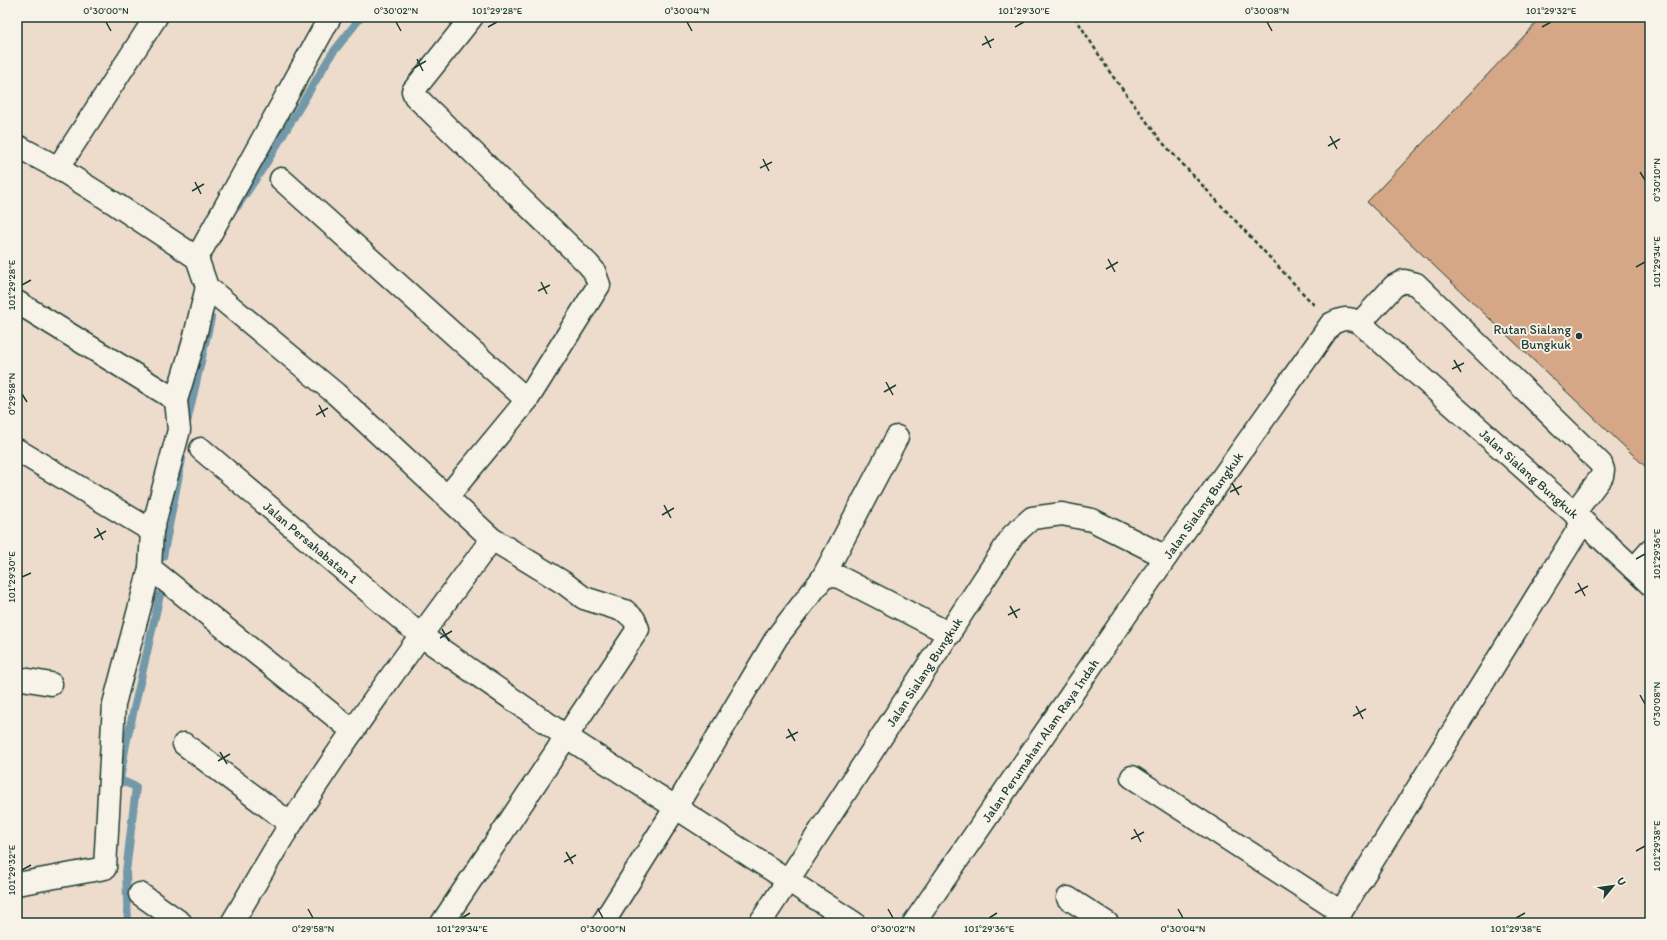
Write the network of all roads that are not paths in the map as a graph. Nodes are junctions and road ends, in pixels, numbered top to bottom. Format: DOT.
graph roads {
  1 [pos="156,17"];
  2 [pos="330,17"];
  3 [pos="472,17"];
  4 [pos="17,146"];
  5 [pos="58,168"];
  6 [pos="281,179"];
  7 [pos="197,258"];
  8 [pos="208,287"];
  9 [pos="17,302"];
  10 [pos="1360,323"];
  11 [pos="176,400"];
  12 [pos="527,400"];
  13 [pos="897,437"];
  14 [pos="201,449"];
  15 [pos="17,450"];
  16 [pos="447,497"];
  17 [pos="1578,517"];
  18 [pos="152,531"];
  19 [pos="492,539"];
  20 [pos="1650,552"];
  21 [pos="1166,557"];
  22 [pos="150,568"];
  23 [pos="1634,569"];
  24 [pos="822,579"];
  25 [pos="1650,584"];
  26 [pos="950,634"];
  27 [pos="420,635"];
  28 [pos="17,678"];
  29 [pos="51,684"];
  30 [pos="353,730"];
  31 [pos="567,737"];
  32 [pos="184,744"];
  33 [pos="1132,777"];
  34 [pos="676,807"];
  35 [pos="291,824"];
  36 [pos="788,879"];
  37 [pos="17,884"];
  38 [pos="140,894"];
  39 [pos="1068,898"];
  40 [pos="1337,917"];
  41 [pos="181,923"];
  42 [pos="232,923"];
  43 [pos="442,923"];
  44 [pos="602,923"];
  45 [pos="760,923"];
  46 [pos="854,923"];
  47 [pos="914,923"];
  48 [pos="1107,923"];
  1 -- 5 [label="street"];
  2 -- 7 [label="street"];
  3 -- 12 [label="street"];
  4 -- 5 [label="street"];
  5 -- 7 [label="street"];
  6 -- 12 [label="street"];
  7 -- 8 [label="street"];
  8 -- 11 [label="street"];
  8 -- 16 [label="street"];
  9 -- 11 [label="street"];
  10 -- 17 [label="street, Jalan Sialang Bungkuk"];
  10 -- 17 [label="street"];
  10 -- 21 [label="street, Jalan Sialang Bungkuk"];
  11 -- 18 [label="street"];
  12 -- 16 [label="street"];
  13 -- 24 [label="street"];
  14 -- 27 [label="street, Jalan Persahabatan 1"];
  15 -- 18 [label="street"];
  16 -- 19 [label="street"];
  17 -- 23 [label="street, Jalan Sialang Bungkuk"];
  17 -- 40 [label="street"];
  18 -- 22 [label="street"];
  19 -- 27 [label="street"];
  19 -- 31 [label="street"];
  20 -- 23 [label="street"];
  21 -- 26 [label="street, Jalan Sialang Bungkuk"];
  21 -- 47 [label="street, Jalan Perumahan Alam Raya Indah"];
  22 -- 30 [label="street"];
  22 -- 37 [label="street"];
  23 -- 25 [label="street, Jalan Sialang Bungkuk"];
  24 -- 26 [label="street"];
  24 -- 34 [label="street"];
  26 -- 36 [label="street, Jalan Sialang Bungkuk"];
  27 -- 30 [label="street"];
  27 -- 31 [label="street, Jalan Persahabatan 1"];
  28 -- 29 [label="street"];
  30 -- 35 [label="street"];
  31 -- 34 [label="street"];
  31 -- 43 [label="street"];
  32 -- 35 [label="street"];
  33 -- 40 [label="street"];
  34 -- 36 [label="street"];
  34 -- 44 [label="street"];
  35 -- 42 [label="street"];
  36 -- 45 [label="street, Jalan Sialang Bungkuk"];
  36 -- 46 [label="street"];
  38 -- 41 [label="street"];
  39 -- 48 [label="street"];
}
